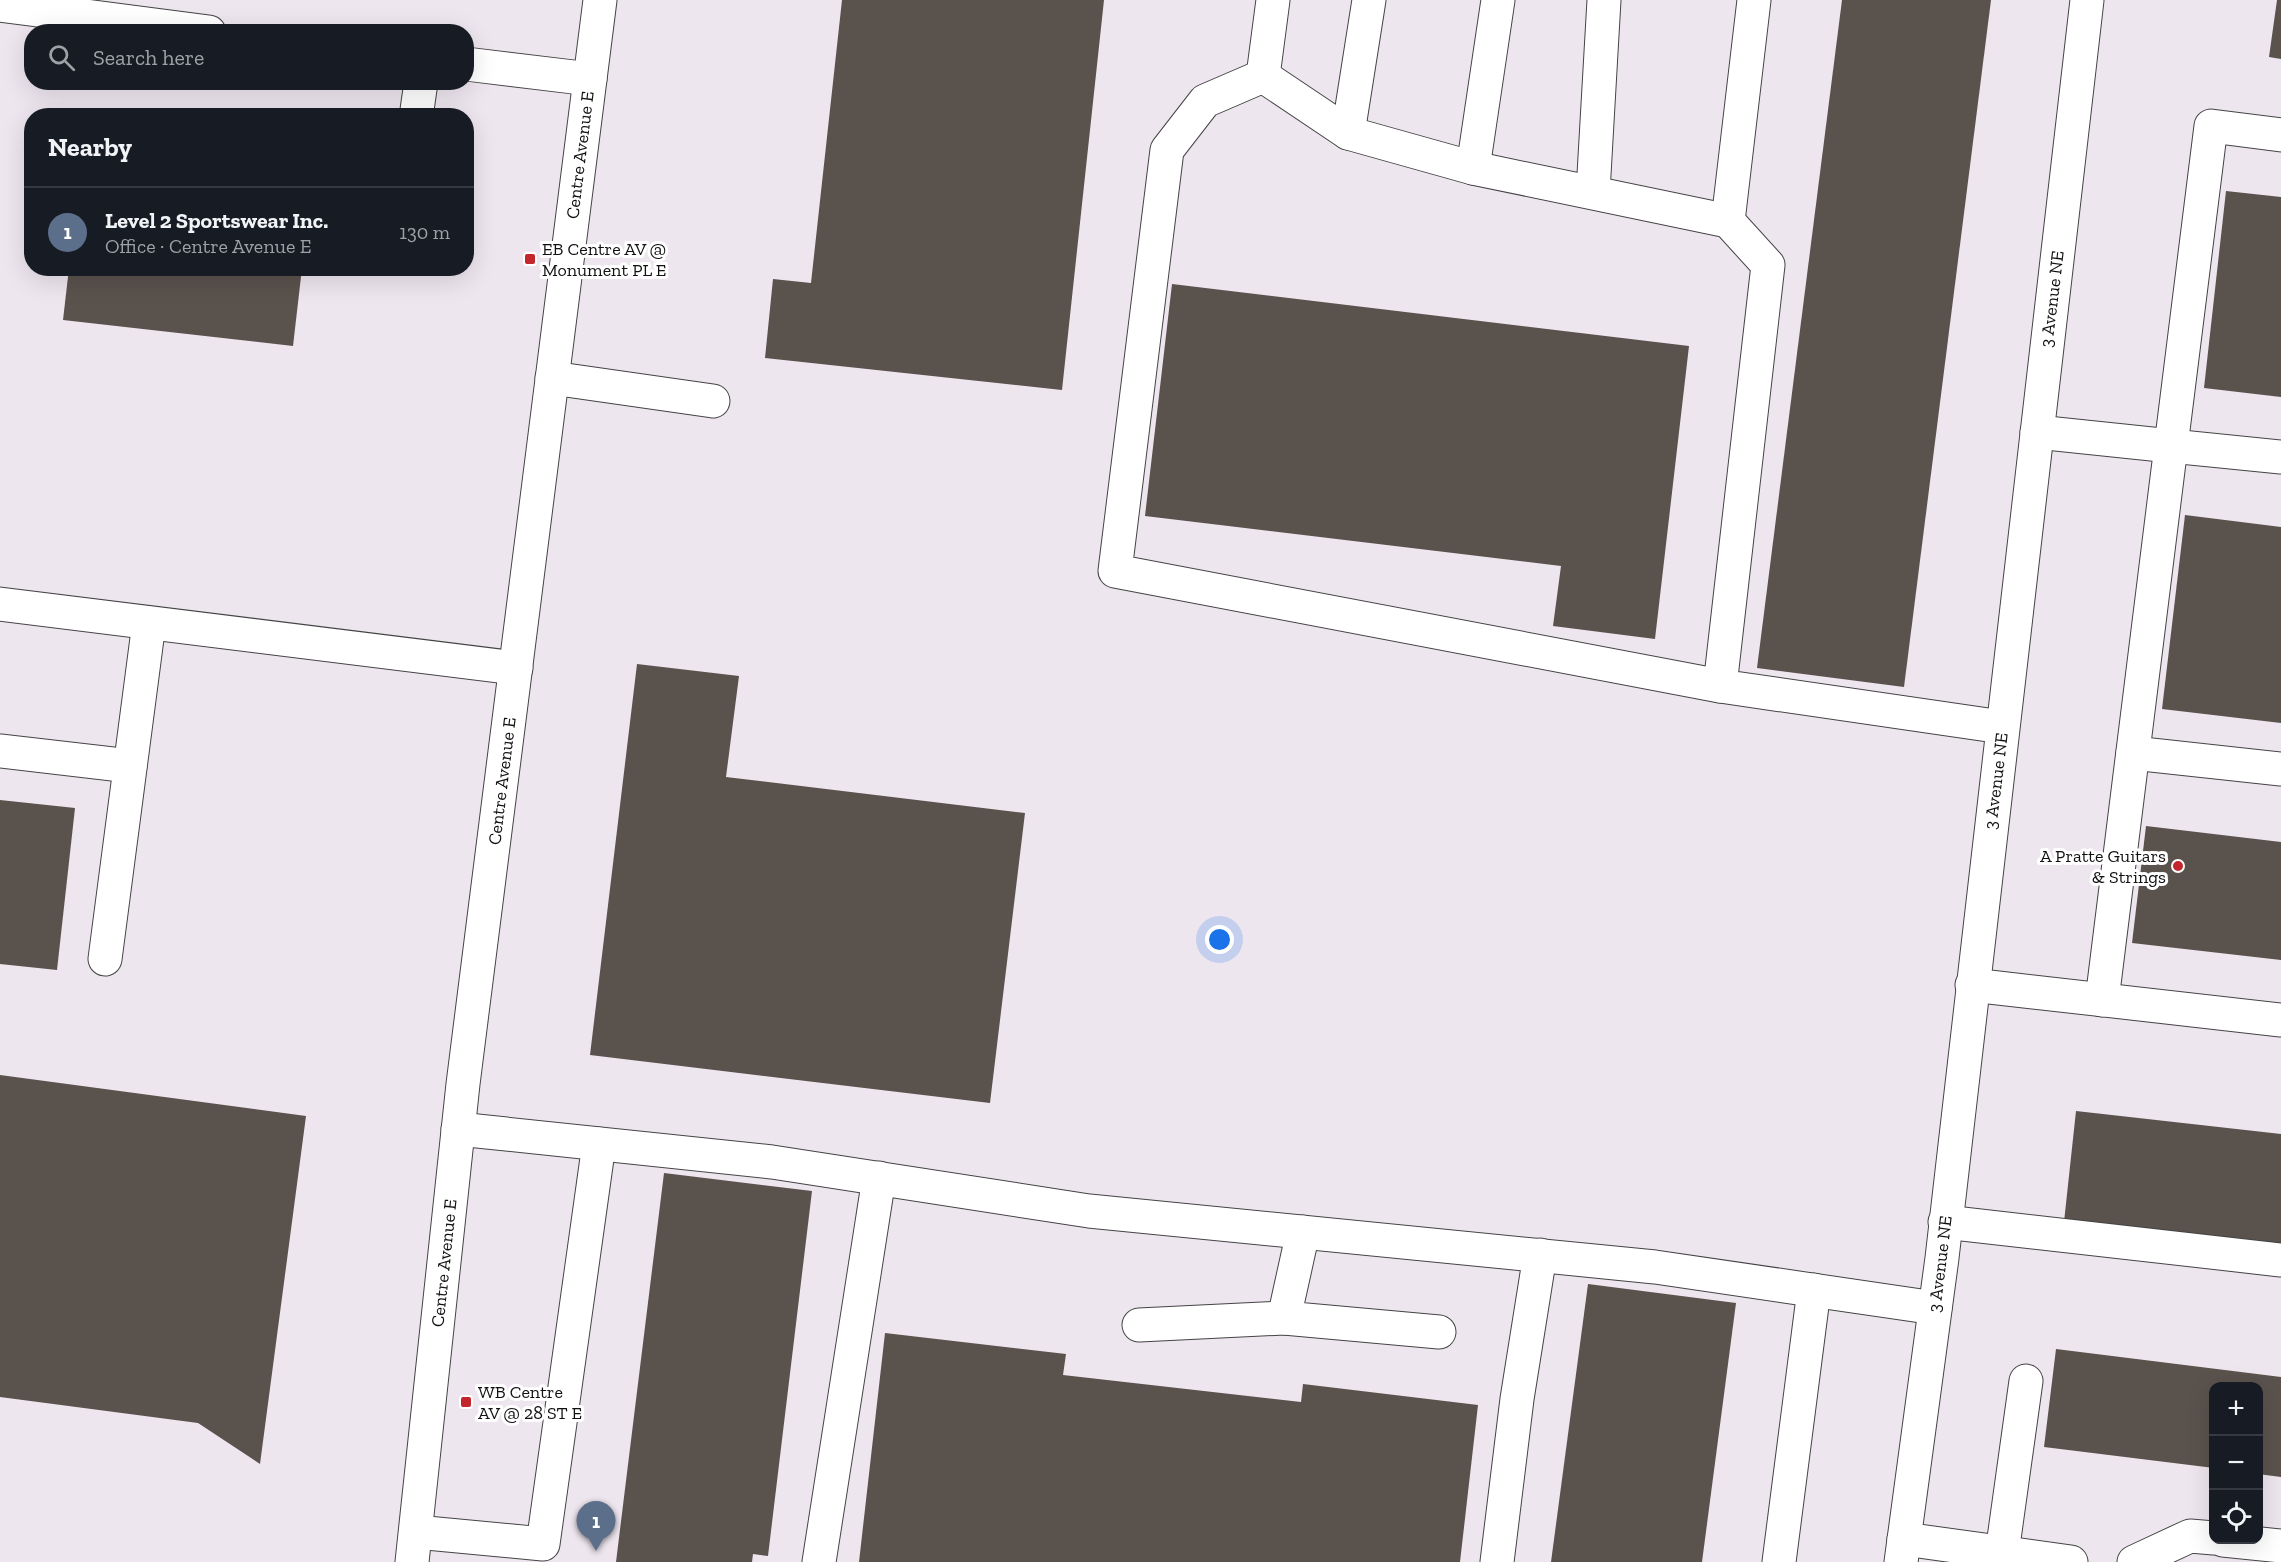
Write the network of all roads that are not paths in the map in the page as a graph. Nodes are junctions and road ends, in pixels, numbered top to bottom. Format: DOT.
graph roads {
  1 [pos="600,0"];
  2 [pos="1273,0"];
  3 [pos="1369,0"];
  4 [pos="1498,0"];
  5 [pos="1604,0"];
  6 [pos="1754,0"];
  7 [pos="2087,0"];
  8 [pos="0,5"];
  9 [pos="147,24"];
  10 [pos="474,65"];
  11 [pos="1263,76"];
  12 [pos="590,79"];
  13 [pos="1348,133"];
  14 [pos="2281,135"];
  15 [pos="1473,168"];
  16 [pos="1593,192"];
  17 [pos="1728,221"];
  18 [pos="552,378"];
  19 [pos="713,401"];
  20 [pos="2037,432"];
  21 [pos="2171,446"];
  22 [pos="2281,457"];
  23 [pos="0,604"];
  24 [pos="149,623"];
  25 [pos="516,668"];
  26 [pos="1720,686"];
  27 [pos="2002,727"];
  28 [pos="0,751"];
  29 [pos="2133,753"];
  30 [pos="130,766"];
  31 [pos="2281,769"];
  32 [pos="105,959"];
  33 [pos="1972,985"];
  34 [pos="2102,1000"];
  35 [pos="2281,1020"];
  36 [pos="459,1129"];
  37 [pos="599,1144"];
  38 [pos="879,1178"];
  39 [pos="1945,1221"];
  40 [pos="1303,1232"];
  41 [pos="1540,1256"];
  42 [pos="2281,1260"];
  43 [pos="1814,1290"];
  44 [pos="1935,1308"];
  45 [pos="1284,1318"];
  46 [pos="1139,1325"];
  47 [pos="1439,1332"];
  48 [pos="2026,1381"];
  49 [pos="2209,1538"];
  50 [pos="2263,1544"];
  51 [pos="2281,1546"];
  52 [pos="414,1547"];
  53 [pos="1903,1551"];
  54 [pos="2002,1553"];
  55 [pos="819,1562"];
  56 [pos="1497,1562"];
  57 [pos="1779,1562"];
  58 [pos="2071,1562"];
  59 [pos="2134,1562"];
  1 -- 12 [label="street, Centre Avenue E"];
  2 -- 11 [label="street"];
  3 -- 13 [label="street"];
  4 -- 15 [label="street"];
  5 -- 16 [label="street"];
  6 -- 17 [label="street"];
  7 -- 20 [label="street, 3 Avenue NE"];
  8 -- 9 [label="street"];
  10 -- 12 [label="street"];
  11 -- 13 [label="street"];
  11 -- 26 [label="street"];
  12 -- 18 [label="street, Centre Avenue E"];
  13 -- 15 [label="street"];
  14 -- 21 [label="street"];
  15 -- 16 [label="street"];
  16 -- 17 [label="street"];
  17 -- 26 [label="street"];
  18 -- 19 [label="street"];
  18 -- 25 [label="street, Centre Avenue E"];
  20 -- 21 [label="street"];
  20 -- 27 [label="street, 3 Avenue NE"];
  21 -- 22 [label="street"];
  21 -- 29 [label="street"];
  23 -- 24 [label="street"];
  24 -- 25 [label="street"];
  24 -- 30 [label="street"];
  25 -- 36 [label="street, Centre Avenue E"];
  26 -- 27 [label="street"];
  27 -- 33 [label="street, 3 Avenue NE"];
  28 -- 30 [label="street"];
  29 -- 31 [label="street"];
  29 -- 34 [label="street"];
  30 -- 32 [label="street"];
  33 -- 34 [label="street"];
  33 -- 39 [label="street, 3 Avenue NE"];
  34 -- 35 [label="street"];
  36 -- 37 [label="street"];
  36 -- 52 [label="street, Centre Avenue E"];
  37 -- 38 [label="street"];
  37 -- 52 [label="street"];
  38 -- 40 [label="street"];
  38 -- 55 [label="street"];
  39 -- 42 [label="street"];
  39 -- 44 [label="street, 3 Avenue NE"];
  40 -- 41 [label="street"];
  40 -- 45 [label="street"];
  41 -- 43 [label="street"];
  41 -- 56 [label="street"];
  43 -- 44 [label="street"];
  43 -- 57 [label="street"];
  44 -- 53 [label="street, 3 Avenue NE"];
  45 -- 46 [label="street"];
  45 -- 47 [label="street"];
  48 -- 54 [label="street"];
  49 -- 59 [label="street"];
  50 -- 51 [label="street"];
  53 -- 54 [label="street"];
  54 -- 58 [label="street"];
}
